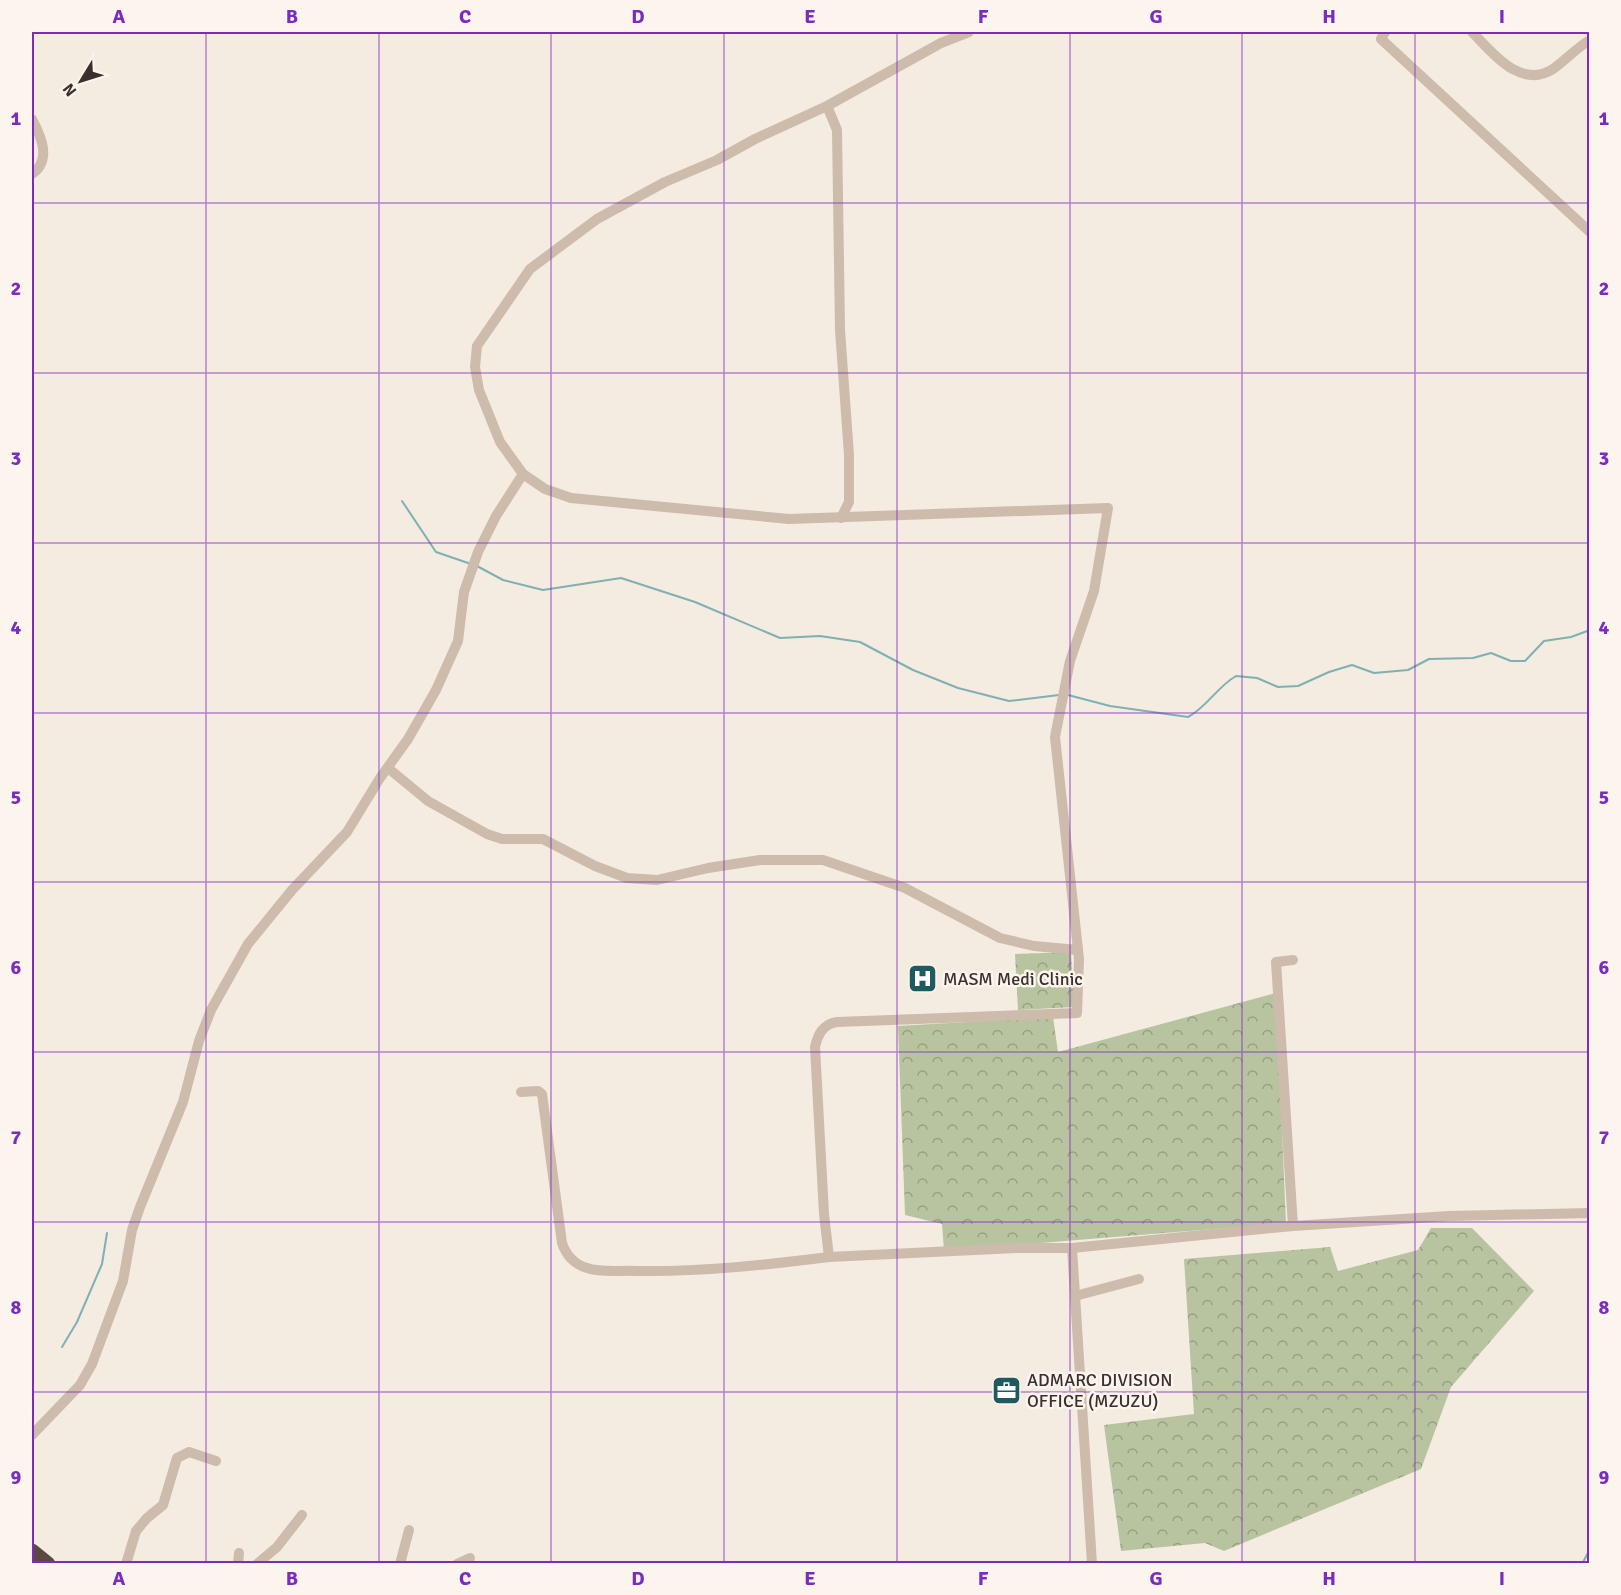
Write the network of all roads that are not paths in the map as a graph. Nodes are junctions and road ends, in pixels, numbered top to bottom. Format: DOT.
graph roads {
  1 [pos="969,32"];
  2 [pos="1372,32"];
  3 [pos="1472,32"];
  4 [pos="1383,35"];
  5 [pos="1590,40"];
  6 [pos="827,106"];
  7 [pos="32,119"];
  8 [pos="32,174"];
  9 [pos="1590,232"];
  10 [pos="523,474"];
  11 [pos="842,518"];
  12 [pos="388,768"];
  13 [pos="1078,950"];
  14 [pos="1293,960"];
  15 [pos="521,1092"];
  16 [pos="1590,1213"];
  17 [pos="1293,1226"];
  18 [pos="1072,1248"];
  19 [pos="829,1257"];
  20 [pos="1139,1279"];
  21 [pos="1075,1296"];
  22 [pos="32,1435"];
  23 [pos="216,1461"];
  24 [pos="302,1515"];
  25 [pos="409,1530"];
  26 [pos="32,1553"];
  27 [pos="470,1558"];
  28 [pos="48,1563"];
  29 [pos="126,1563"];
  30 [pos="257,1563"];
  31 [pos="400,1563"];
  32 [pos="457,1563"];
  33 [pos="1092,1563"];
  1 -- 6 [label="street"];
  2 -- 4 [label="street"];
  3 -- 5 [label="street"];
  4 -- 9 [label="street"];
  6 -- 10 [label="street"];
  6 -- 11 [label="street"];
  7 -- 8 [label="street"];
  10 -- 11 [label="street"];
  10 -- 12 [label="street"];
  11 -- 13 [label="street"];
  12 -- 13 [label="street"];
  12 -- 22 [label="street"];
  13 -- 19 [label="street"];
  14 -- 17 [label="street"];
  15 -- 19 [label="street"];
  16 -- 17 [label="street"];
  17 -- 18 [label="street"];
  18 -- 19 [label="street"];
  18 -- 21 [label="street"];
  20 -- 21 [label="street"];
  21 -- 33 [label="street"];
  23 -- 29 [label="street"];
  24 -- 30 [label="street"];
  25 -- 31 [label="street"];
  26 -- 28 [label="highway"];
  27 -- 32 [label="street"];
}
